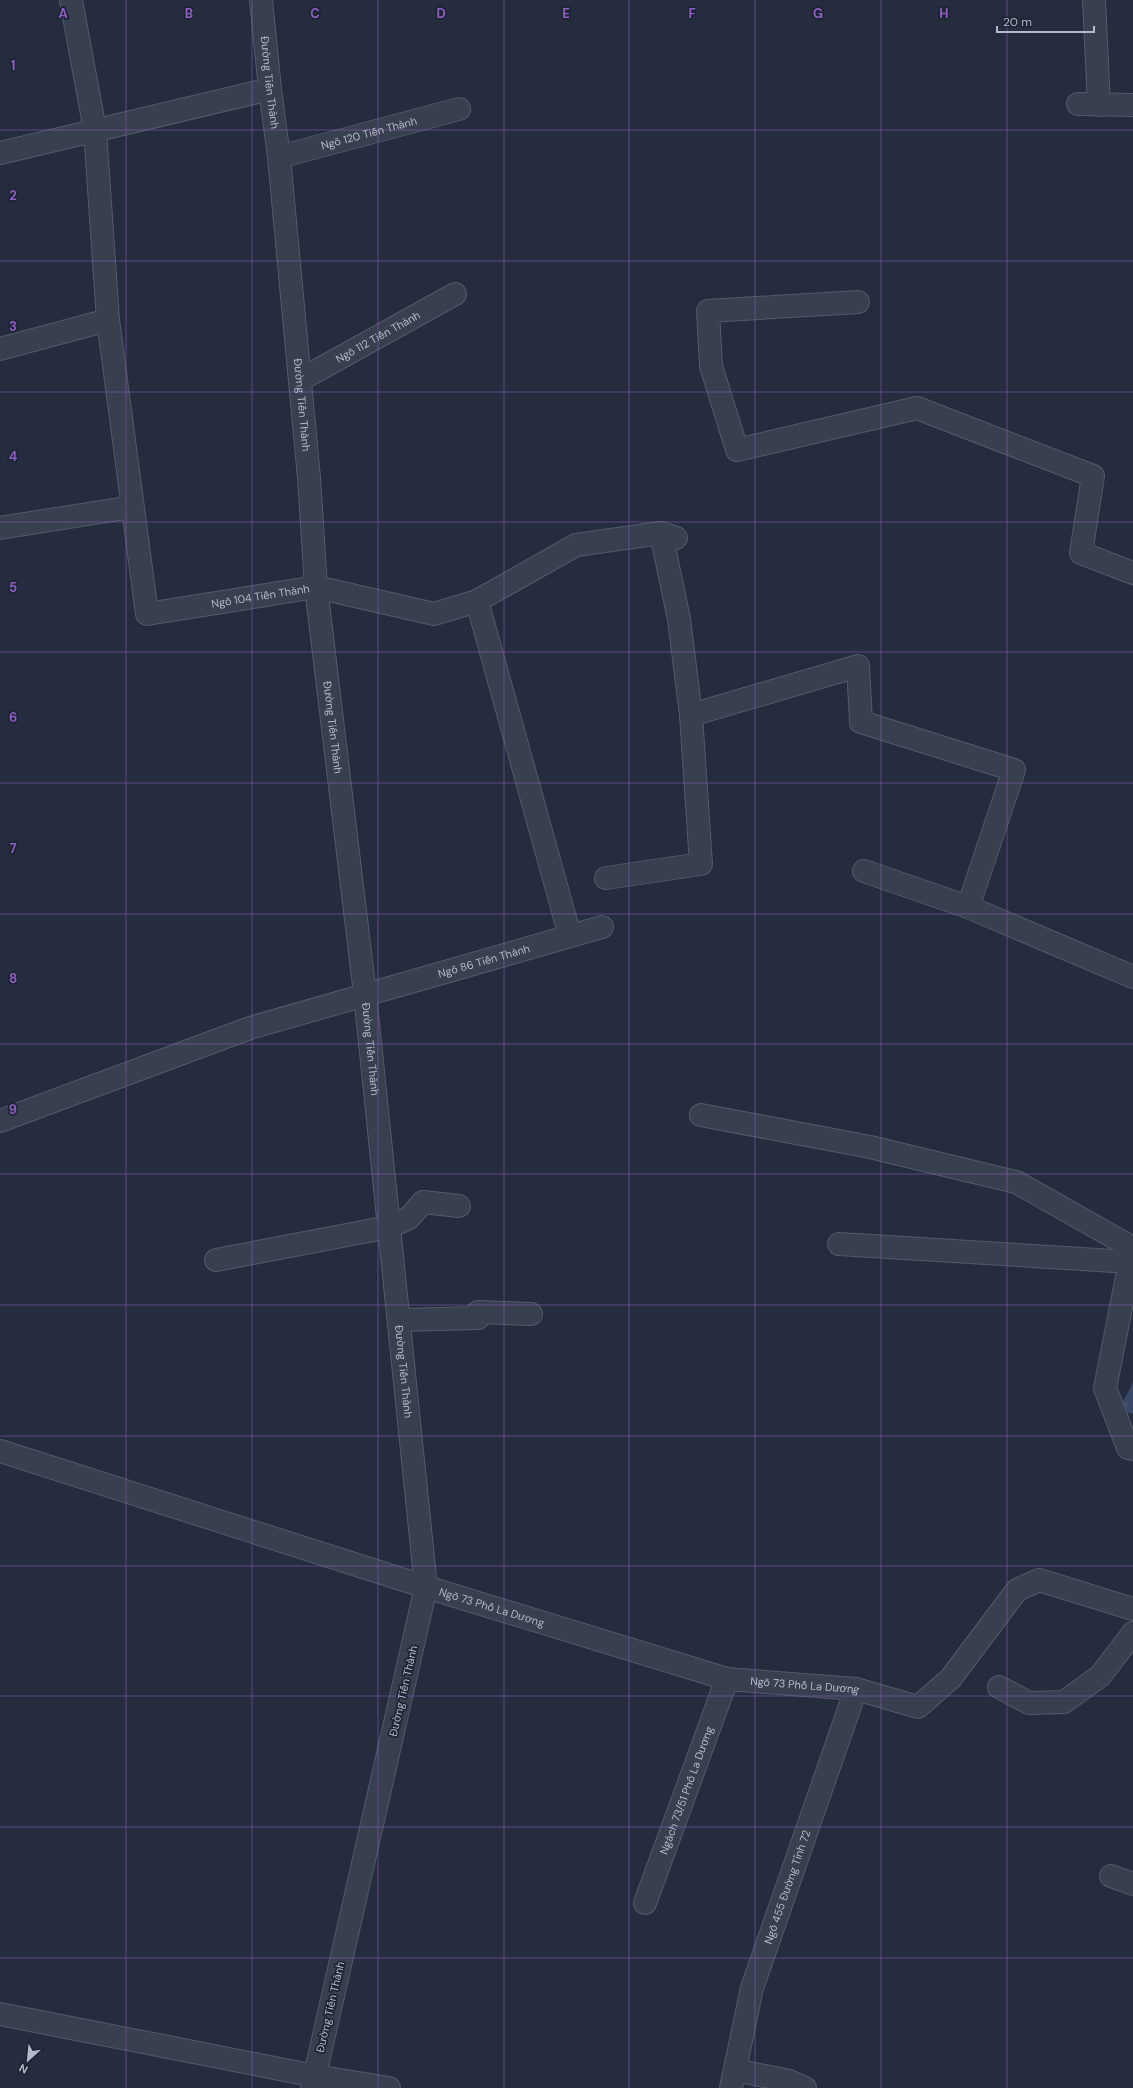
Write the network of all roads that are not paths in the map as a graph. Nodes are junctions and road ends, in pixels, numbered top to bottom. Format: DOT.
graph roads {
  1 [pos="72,0"];
  2 [pos="261,0"];
  3 [pos="1094,0"];
  4 [pos="270,89"];
  5 [pos="1133,105"];
  6 [pos="459,109"];
  7 [pos="95,130"];
  8 [pos="0,153"];
  9 [pos="279,157"];
  10 [pos="455,294"];
  11 [pos="858,302"];
  12 [pos="108,320"];
  13 [pos="0,349"];
  14 [pos="300,380"];
  15 [pos="132,508"];
  16 [pos="0,528"];
  17 [pos="1133,573"];
  18 [pos="316,587"];
  19 [pos="477,601"];
  20 [pos="691,715"];
  21 [pos="864,871"];
  22 [pos="606,878"];
  23 [pos="968,907"];
  24 [pos="602,927"];
  25 [pos="570,936"];
  26 [pos="1133,977"];
  27 [pos="365,994"];
  28 [pos="701,1115"];
  29 [pos="0,1121"];
  30 [pos="459,1206"];
  31 [pos="389,1227"];
  32 [pos="840,1244"];
  33 [pos="1132,1255"];
  34 [pos="216,1260"];
  35 [pos="531,1314"];
  36 [pos="399,1320"];
  37 [pos="1133,1450"];
  38 [pos="0,1451"];
  39 [pos="426,1587"];
  40 [pos="1133,1609"];
  41 [pos="1133,1633"];
  42 [pos="727,1679"];
  43 [pos="999,1686"];
  44 [pos="856,1689"];
  45 [pos="1111,1876"];
  46 [pos="1133,1884"];
  47 [pos="645,1903"];
  48 [pos="0,2014"];
  49 [pos="733,2079"];
  50 [pos="313,2082"];
  51 [pos="389,2088"];
  52 [pos="805,2088"];
  1 -- 7 [label="street"];
  2 -- 4 [label="street, Đường Tiến Thành"];
  3 -- 5 [label="street"];
  4 -- 7 [label="street"];
  4 -- 9 [label="street, Đường Tiến Thành"];
  6 -- 9 [label="street, Ngõ 120 Tiến Thành"];
  7 -- 8 [label="street"];
  7 -- 12 [label="street"];
  9 -- 14 [label="street, Đường Tiến Thành"];
  10 -- 14 [label="street, Ngõ 112 Tiến Thành"];
  11 -- 17 [label="street"];
  12 -- 13 [label="street"];
  12 -- 15 [label="street"];
  14 -- 18 [label="street, Đường Tiến Thành"];
  15 -- 16 [label="street"];
  15 -- 18 [label="street, Ngõ 104 Tiến Thành"];
  18 -- 19 [label="street, Ngõ 104 Tiến Thành"];
  18 -- 27 [label="street, Đường Tiến Thành"];
  19 -- 20 [label="street, Ngõ 104 Tiến Thành"];
  19 -- 25 [label="street"];
  20 -- 22 [label="street"];
  20 -- 23 [label="street"];
  21 -- 23 [label="street"];
  23 -- 26 [label="street"];
  24 -- 25 [label="street, Ngõ 86 Tiến Thành"];
  25 -- 27 [label="street, Ngõ 86 Tiến Thành"];
  27 -- 29 [label="street, Ngõ 86 Tiến Thành"];
  27 -- 31 [label="street, Đường Tiến Thành"];
  28 -- 33 [label="street"];
  30 -- 31 [label="street"];
  31 -- 34 [label="street"];
  31 -- 36 [label="street, Đường Tiến Thành"];
  32 -- 33 [label="street"];
  33 -- 37 [label="street"];
  35 -- 36 [label="street"];
  36 -- 39 [label="street, Đường Tiến Thành"];
  38 -- 39 [label="street, Ngõ 73 Phố La Dương"];
  39 -- 42 [label="street, Ngõ 73 Phố La Dương"];
  39 -- 50 [label="street, Đường Tiến Thành"];
  40 -- 44 [label="street, Ngõ 73 Phố La Dương"];
  41 -- 43 [label="street"];
  42 -- 44 [label="street, Ngõ 73 Phố La Dương"];
  42 -- 47 [label="street, Ngách 73/51 Phố La Dương"];
  44 -- 49 [label="street, Ngõ 455 Đường Tỉnh 72"];
  45 -- 46 [label="street"];
  48 -- 50 [label="street"];
  49 -- 52 [label="street"];
  50 -- 51 [label="street"];
}
